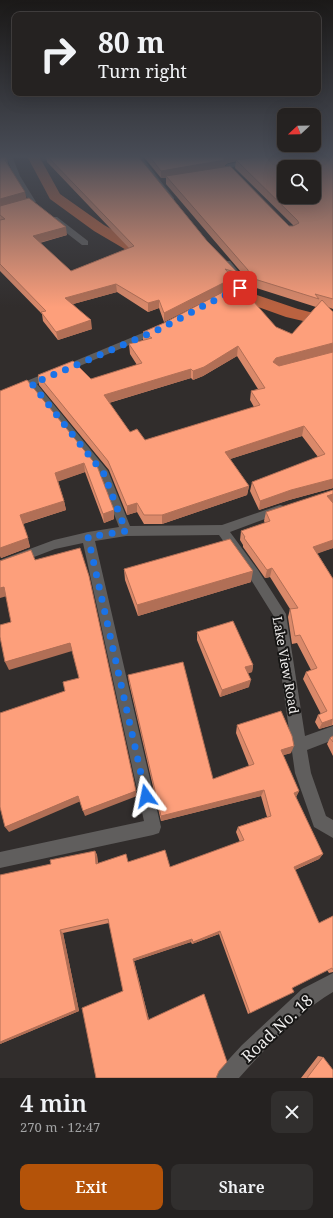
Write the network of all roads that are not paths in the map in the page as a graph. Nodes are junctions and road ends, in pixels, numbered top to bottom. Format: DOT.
graph roads {
  1 [pos="24,206"];
  2 [pos="0,211"];
  3 [pos="50,215"];
  4 [pos="84,243"];
  5 [pos="220,256"];
  6 [pos="220,297"];
  7 [pos="167,326"];
  8 [pos="32,384"];
  9 [pos="0,396"];
  10 [pos="293,504"];
  11 [pos="222,530"];
  12 [pos="126,531"];
  13 [pos="88,537"];
  14 [pos="0,565"];
  15 [pos="333,733"];
  16 [pos="299,746"];
  17 [pos="333,830"];
  18 [pos="0,860"];
  19 [pos="333,982"];
  20 [pos="225,1078"];
  1 -- 2 [label="street"];
  3 -- 4 [label="street"];
  5 -- 6 [label="street"];
  7 -- 8 [label="street"];
  8 -- 9 [label="street"];
  8 -- 12 [label="street"];
  10 -- 11 [label="street"];
  11 -- 12 [label="street"];
  11 -- 16 [label="street, Lake View Road"];
  12 -- 13 [label="street"];
  13 -- 14 [label="street"];
  13 -- 18 [label="street"];
  15 -- 16 [label="street"];
  16 -- 17 [label="street, Lake View Road"];
  19 -- 20 [label="street, Road No. 18"];
}
